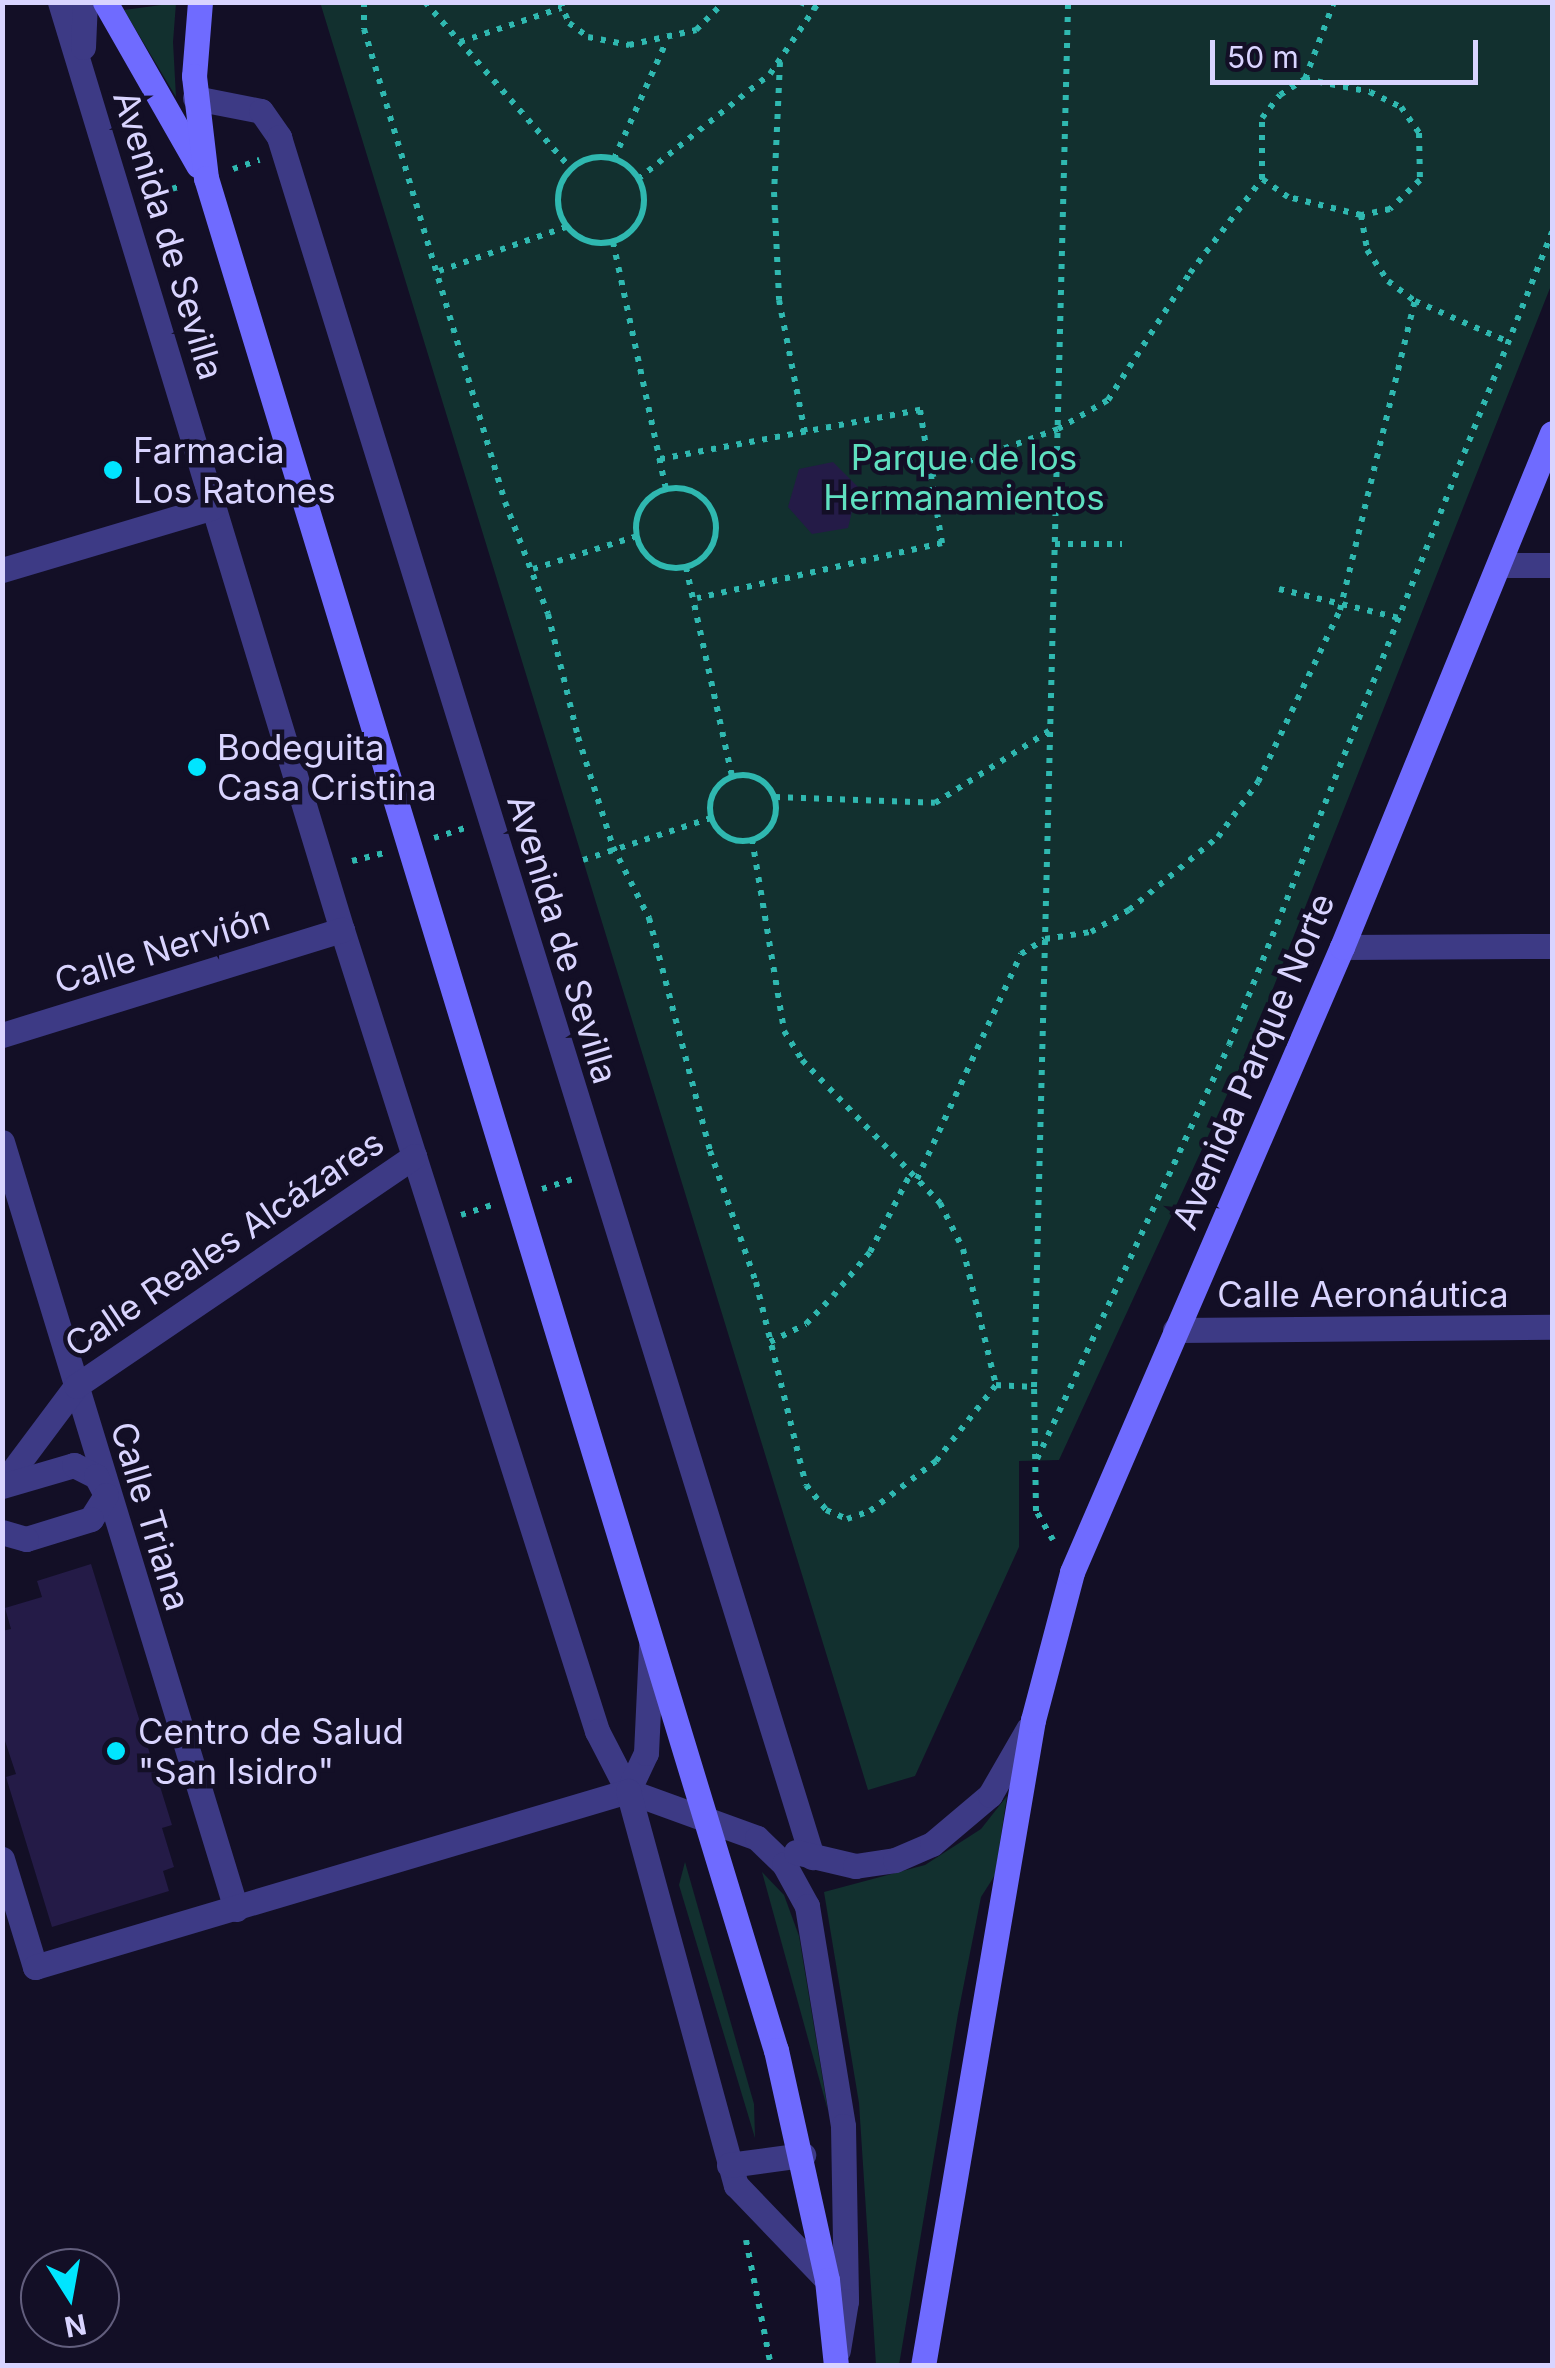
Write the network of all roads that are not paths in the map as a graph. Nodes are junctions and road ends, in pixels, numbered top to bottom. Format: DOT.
graph roads {
  1 [pos="60,2"];
  2 [pos="85,2"];
  3 [pos="105,2"];
  4 [pos="200,2"];
  5 [pos="82,70"];
  6 [pos="195,98"];
  7 [pos="206,178"];
  8 [pos="1552,433"];
  9 [pos="213,507"];
  10 [pos="1500,565"];
  11 [pos="1552,565"];
  12 [pos="2,570"];
  13 [pos="342,930"];
  14 [pos="1552,946"];
  15 [pos="1342,947"];
  16 [pos="2,1035"];
  17 [pos="2,1142"];
  18 [pos="414,1156"];
  19 [pos="1552,1327"];
  20 [pos="1174,1330"];
  21 [pos="76,1386"];
  22 [pos="3,1485"];
  23 [pos="105,1488"];
  24 [pos="2,1532"];
  25 [pos="652,1635"];
  26 [pos="1033,1720"];
  27 [pos="628,1791"];
  28 [pos="706,1822"];
  29 [pos="756,1838"];
  30 [pos="812,1857"];
  31 [pos="2,1859"];
  32 [pos="236,1909"];
  33 [pos="802,2155"];
  34 [pos="732,2175"];
  35 [pos="827,2280"];
  36 [pos="836,2365"];
  37 [pos="923,2366"];
  1 -- 5 [label="street"];
  2 -- 5 [label="street"];
  3 -- 7 [label="main road, Avenida de Sevilla"];
  4 -- 6 [label="main road, Avenida de Sevilla"];
  5 -- 9 [label="street, Avenida de Sevilla"];
  6 -- 7 [label="main road, Avenida de Sevilla"];
  6 -- 30 [label="street, Avenida de Sevilla"];
  7 -- 25 [label="main road, Avenida de Sevilla"];
  8 -- 10 [label="main road, Avenida Parque Norte"];
  9 -- 12 [label="street"];
  9 -- 13 [label="street, Avenida de Sevilla"];
  10 -- 11 [label="street"];
  10 -- 15 [label="main road, Avenida Parque Norte"];
  13 -- 16 [label="street, Calle Nervión"];
  13 -- 18 [label="street, Avenida de Sevilla"];
  14 -- 15 [label="street"];
  15 -- 20 [label="main road, Avenida Parque Norte"];
  17 -- 21 [label="street, Calle Triana"];
  18 -- 21 [label="street, Calle Reales Alcázares"];
  18 -- 27 [label="street, Avenida de Sevilla"];
  19 -- 20 [label="street, Calle Aeronáutica"];
  20 -- 26 [label="main road, Avenida Parque Norte"];
  21 -- 22 [label="street, Calle Reales Alcázares"];
  21 -- 23 [label="street, Calle Triana"];
  22 -- 23 [label="street"];
  23 -- 24 [label="street"];
  23 -- 32 [label="street, Calle Triana"];
  25 -- 27 [label="street"];
  25 -- 28 [label="main road, Avenida de Sevilla"];
  26 -- 30 [label="street"];
  26 -- 37 [label="main road, Avenida Parque Norte"];
  27 -- 28 [label="street"];
  27 -- 32 [label="street"];
  27 -- 34 [label="street, Avenida de Sevilla"];
  28 -- 29 [label="street"];
  28 -- 33 [label="main road, Avenida de Sevilla"];
  29 -- 30 [label="street"];
  29 -- 36 [label="street"];
  31 -- 32 [label="street"];
  33 -- 34 [label="street"];
  33 -- 35 [label="main road, Avenida de Sevilla"];
  34 -- 35 [label="street"];
  35 -- 36 [label="main road, Avenida de Sevilla"];
}
